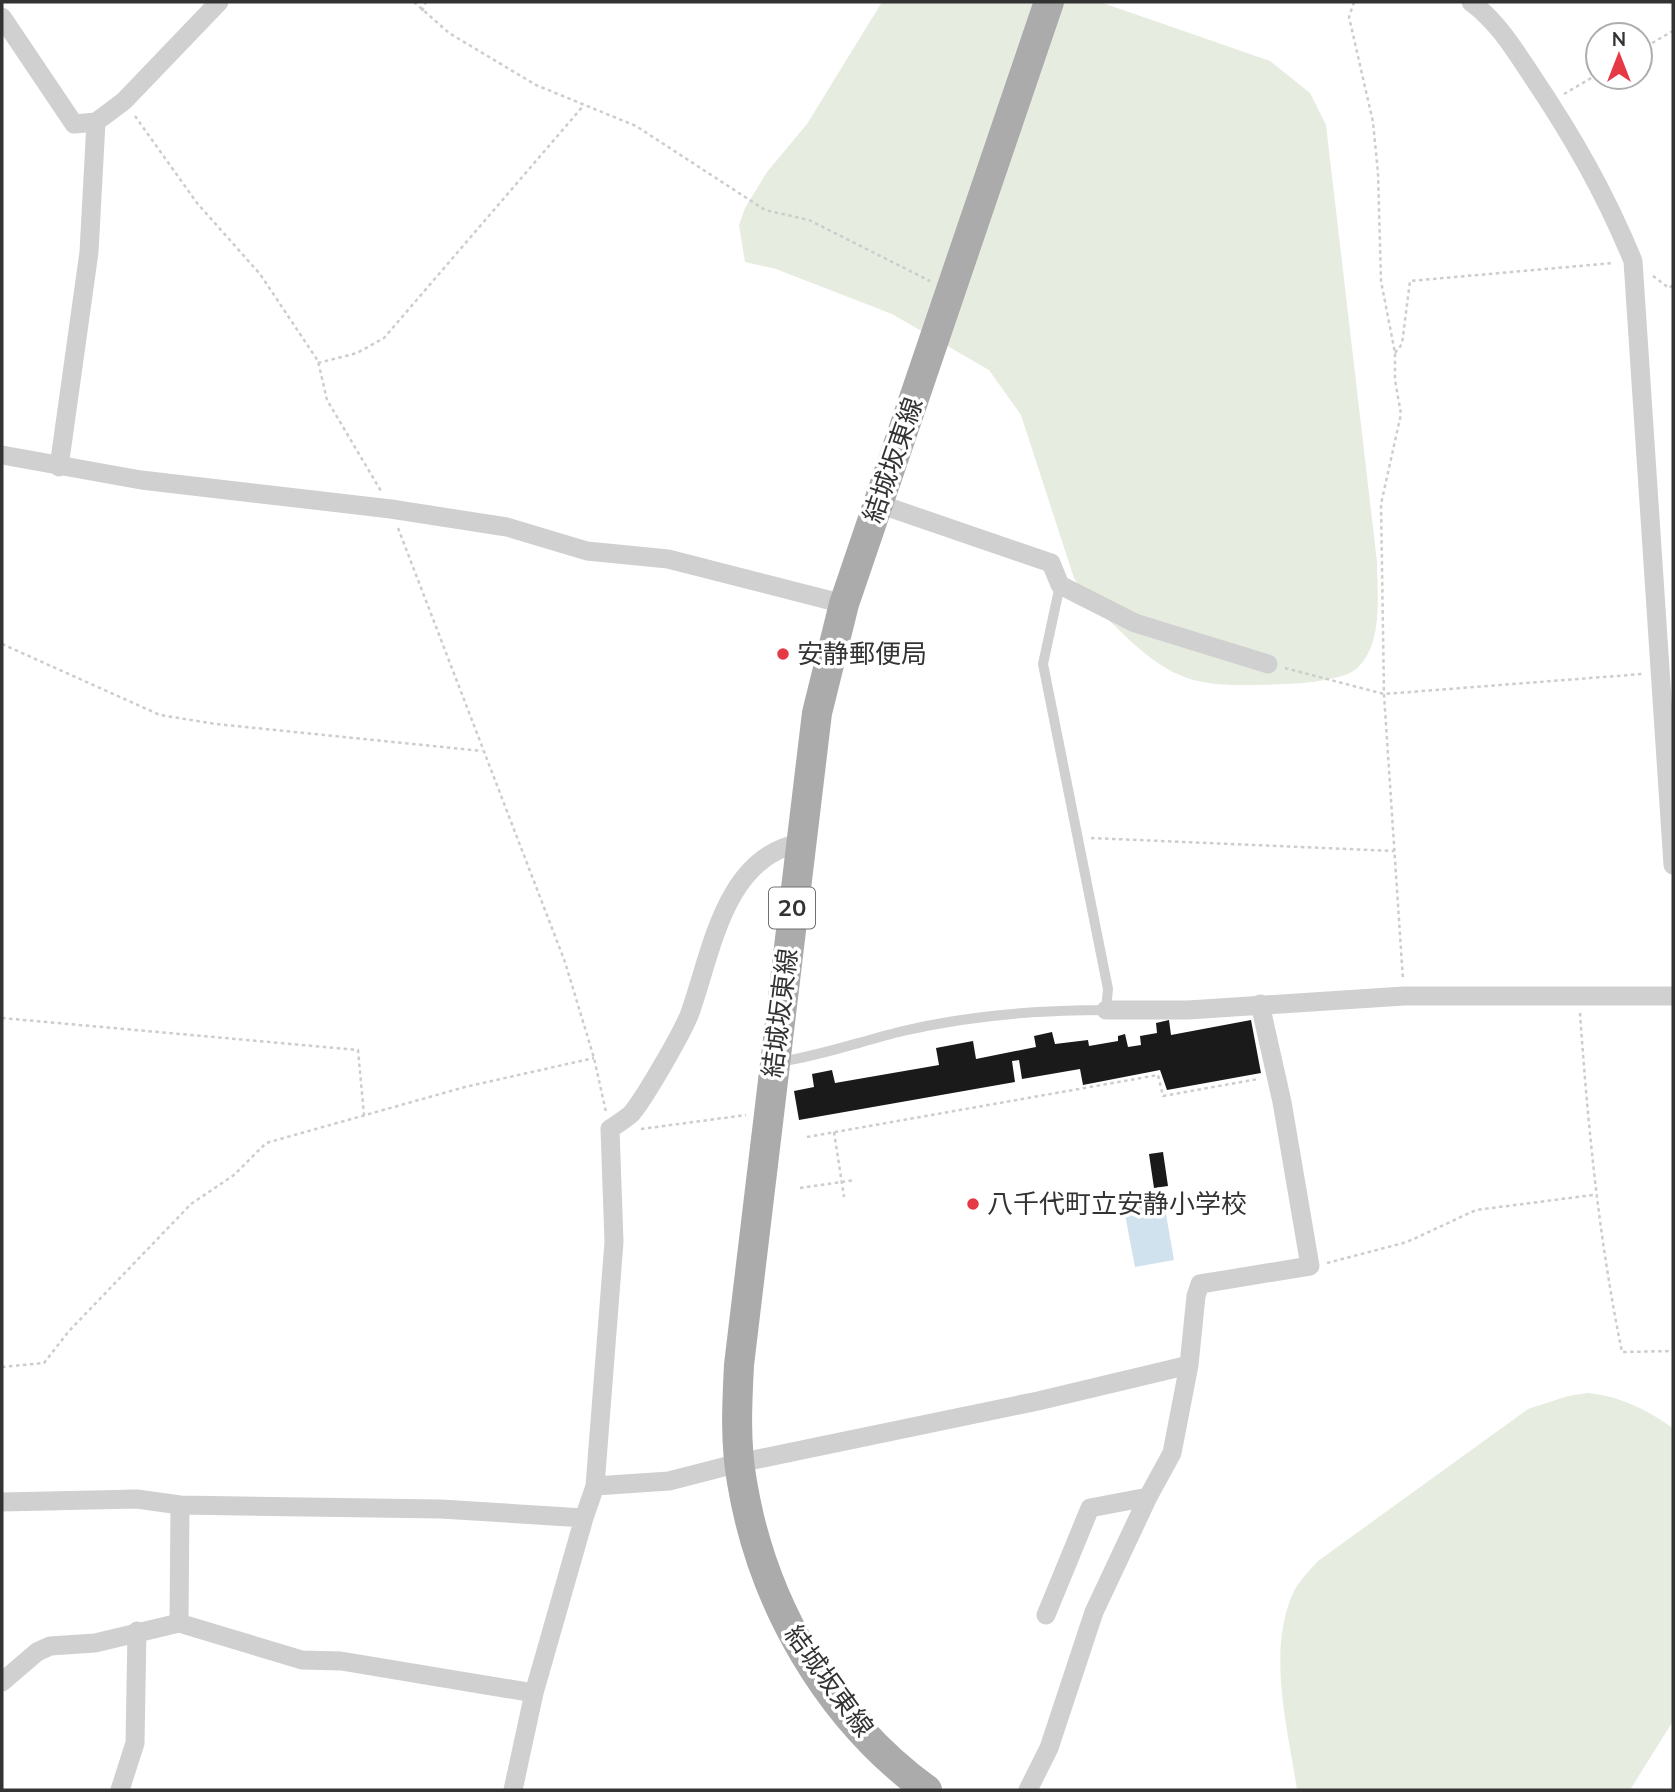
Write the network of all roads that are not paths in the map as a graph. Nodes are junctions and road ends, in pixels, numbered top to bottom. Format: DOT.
graph roads {
  1 [pos="219,2"];
  2 [pos="1049,2"];
  3 [pos="1471,2"];
  4 [pos="2,17"];
  5 [pos="96,122"];
  6 [pos="2,455"];
  7 [pos="59,467"];
  8 [pos="879,504"];
  9 [pos="1060,585"];
  10 [pos="844,604"];
  11 [pos="1268,664"];
  12 [pos="800,843"];
  13 [pos="1673,865"];
  14 [pos="1673,996"];
  15 [pos="1260,1004"];
  16 [pos="1106,1010"];
  17 [pos="774,1063"];
  18 [pos="1189,1366"];
  19 [pos="739,1463"];
  20 [pos="595,1486"];
  21 [pos="1148,1497"];
  22 [pos="2,1502"];
  23 [pos="180,1505"];
  24 [pos="584,1518"];
  25 [pos="1046,1615"];
  26 [pos="179,1623"];
  27 [pos="137,1631"];
  28 [pos="2,1682"];
  29 [pos="534,1693"];
  30 [pos="120,1790"];
  31 [pos="513,1790"];
  32 [pos="927,1790"];
  33 [pos="1028,1790"];
  1 -- 5 [label="street"];
  2 -- 8 [label="main road, 結城坂東線 / 20"];
  3 -- 13 [label="street"];
  4 -- 5 [label="street"];
  5 -- 7 [label="street"];
  6 -- 7 [label="street"];
  7 -- 10 [label="street"];
  8 -- 9 [label="street"];
  8 -- 10 [label="main road, 結城坂東線 / 20"];
  9 -- 11 [label="street"];
  9 -- 16 [label="lane"];
  10 -- 12 [label="main road, 結城坂東線 / 20"];
  12 -- 17 [label="main road, 結城坂東線 / 20"];
  12 -- 20 [label="street"];
  14 -- 15 [label="street"];
  15 -- 16 [label="street"];
  15 -- 18 [label="street"];
  16 -- 17 [label="lane"];
  17 -- 19 [label="main road, 結城坂東線 / 20"];
  18 -- 19 [label="street"];
  18 -- 21 [label="street"];
  19 -- 20 [label="street"];
  19 -- 32 [label="main road, 結城坂東線 / 20"];
  20 -- 24 [label="street"];
  21 -- 25 [label="street"];
  21 -- 33 [label="street"];
  22 -- 23 [label="street"];
  23 -- 24 [label="street"];
  23 -- 26 [label="street"];
  24 -- 29 [label="street"];
  26 -- 27 [label="street"];
  26 -- 29 [label="street"];
  27 -- 28 [label="street"];
  27 -- 30 [label="street"];
  29 -- 31 [label="street"];
}
